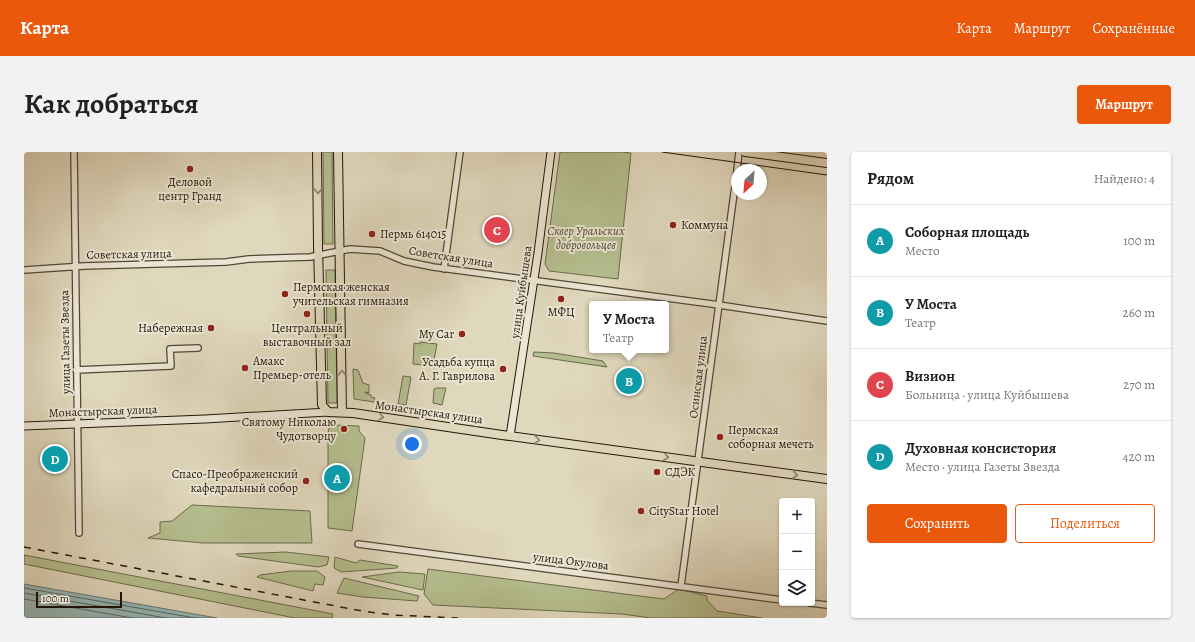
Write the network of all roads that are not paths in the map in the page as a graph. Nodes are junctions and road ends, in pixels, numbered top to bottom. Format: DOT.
graph roads {
  1 [pos="74,152"];
  2 [pos="317,152"];
  3 [pos="338,152"];
  4 [pos="460,152"];
  5 [pos="551,152"];
  6 [pos="739,152"];
  7 [pos="745,152"];
  8 [pos="738,164"];
  9 [pos="827,164"];
  10 [pos="733,200"];
  11 [pos="339,251"];
  12 [pos="319,256"];
  13 [pos="75,267"];
  14 [pos="444,269"];
  15 [pos="24,270"];
  16 [pos="533,280"];
  17 [pos="719,306"];
  18 [pos="827,321"];
  19 [pos="198,348"];
  20 [pos="76,370"];
  21 [pos="322,405"];
  22 [pos="328,412"];
  23 [pos="342,412"];
  24 [pos="318,413"];
  25 [pos="77,425"];
  26 [pos="24,426"];
  27 [pos="510,436"];
  28 [pos="698,462"];
  29 [pos="827,479"];
  30 [pos="79,533"];
  31 [pos="358,544"];
  32 [pos="681,586"];
  33 [pos="779,600"];
  34 [pos="815,604"];
  35 [pos="827,605"];
  1 -- 13 [label="street, улица Газеты Звезда"];
  2 -- 12 [label="main road, one-way"];
  3 -- 11 [label="main road"];
  4 -- 14 [label="street"];
  5 -- 16 [label="main road, улица Куйбышева"];
  6 -- 8 [label="street, Осинская улица"];
  7 -- 9 [label="main road"];
  10 -- 17 [label="street, Осинская улица"];
  11 -- 12 [label="street, Советская улица"];
  11 -- 14 [label="street, Советская улица"];
  23 -- 11 [label="main road, one-way"];
  12 -- 13 [label="street, Советская улица"];
  12 -- 21 [label="main road"];
  13 -- 15 [label="street, Советская улица"];
  13 -- 20 [label="street, улица Газеты Звезда"];
  14 -- 16 [label="street, Советская улица"];
  16 -- 17 [label="street, Советская улица"];
  16 -- 27 [label="main road, улица Куйбышева"];
  17 -- 18 [label="street, Советская улица"];
  17 -- 28 [label="street, Осинская улица"];
  19 -- 20 [label="street"];
  20 -- 25 [label="street, улица Газеты Звезда"];
  21 -- 22 [label="main road"];
  21 -- 24 [label="main road"];
  22 -- 23 [label="main road, Монастырская улица"];
  22 -- 24 [label="main road, Монастырская улица"];
  23 -- 27 [label="main road, Монастырская улица, one-way"];
  24 -- 25 [label="main road, Монастырская улица"];
  25 -- 26 [label="main road, Монастырская улица"];
  25 -- 30 [label="street, улица Газеты Звезда"];
  27 -- 28 [label="main road, Монастырская улица, one-way"];
  28 -- 29 [label="main road, Монастырская улица, one-way"];
  28 -- 32 [label="street, Осинская улица"];
  31 -- 32 [label="street, улица Окулова"];
  32 -- 33 [label="street, улица Окулова"];
  34 -- 35 [label="street"];
}
